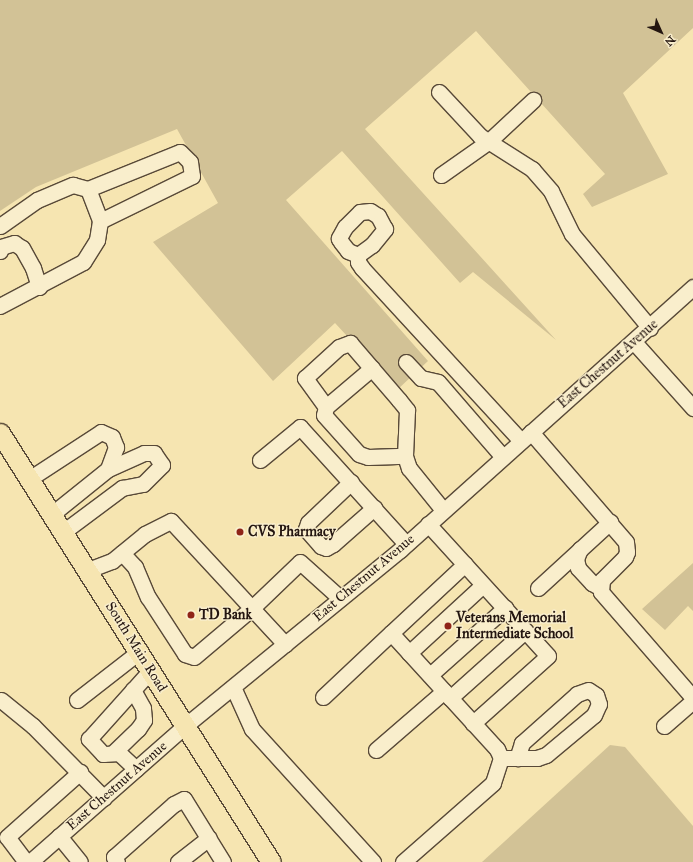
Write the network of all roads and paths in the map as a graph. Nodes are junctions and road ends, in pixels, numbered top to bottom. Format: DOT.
graph roads {
  1 [pos="439,92"];
  2 [pos="533,100"];
  3 [pos="488,142"];
  4 [pos="441,175"];
  5 [pos="88,189"];
  6 [pos="100,221"];
  7 [pos="0,226"];
  8 [pos="0,250"];
  9 [pos="358,255"];
  10 [pos="39,287"];
  11 [pos="693,287"];
  12 [pos="0,306"];
  13 [pos="650,328"];
  14 [pos="634,342"];
  15 [pos="406,362"];
  16 [pos="372,368"];
  17 [pos="326,407"];
  18 [pos="693,408"];
  19 [pos="0,433"];
  20 [pos="526,436"];
  21 [pos="405,456"];
  22 [pos="503,457"];
  23 [pos="260,460"];
  24 [pos="108,470"];
  25 [pos="29,478"];
  26 [pos="351,482"];
  27 [pos="374,508"];
  28 [pos="443,510"];
  29 [pos="52,514"];
  30 [pos="610,522"];
  31 [pos="428,524"];
  32 [pos="64,532"];
  33 [pos="406,544"];
  34 [pos="580,550"];
  35 [pos="122,553"];
  36 [pos="464,564"];
  37 [pos="88,570"];
  38 [pos="483,585"];
  39 [pos="599,587"];
  40 [pos="538,588"];
  41 [pos="340,598"];
  42 [pos="252,608"];
  43 [pos="505,608"];
  44 [pos="525,631"];
  45 [pos="391,633"];
  46 [pos="285,644"];
  47 [pos="140,651"];
  48 [pos="409,652"];
  49 [pos="151,670"];
  50 [pos="430,675"];
  51 [pos="233,687"];
  52 [pos="133,690"];
  53 [pos="447,694"];
  54 [pos="323,697"];
  55 [pos="693,698"];
  56 [pos="1,700"];
  57 [pos="77,700"];
  58 [pos="693,701"];
  59 [pos="473,723"];
  60 [pos="186,725"];
  61 [pos="664,726"];
  62 [pos="376,750"];
  63 [pos="113,753"];
  64 [pos="501,758"];
  65 [pos="517,758"];
  66 [pos="136,769"];
  67 [pos="80,772"];
  68 [pos="104,798"];
  69 [pos="59,836"];
  70 [pos="208,838"];
  71 [pos="26,862"];
  72 [pos="30,862"];
  73 [pos="80,862"];
  74 [pos="117,862"];
  75 [pos="178,862"];
  76 [pos="223,862"];
  77 [pos="271,862"];
  78 [pos="373,862"];
  79 [pos="403,862"];
  1 -- 3 [label="street"];
  2 -- 3 [label="street"];
  3 -- 4 [label="street"];
  3 -- 13 [label="street"];
  5 -- 6 [label="street"];
  5 -- 6 [label="street"];
  5 -- 7 [label="street"];
  6 -- 10 [label="street"];
  8 -- 10 [label="street"];
  9 -- 20 [label="street"];
  10 -- 12 [label="street"];
  11 -- 13 [label="street, East Chestnut Avenue"];
  13 -- 14 [label="street, East Chestnut Avenue"];
  14 -- 18 [label="street"];
  14 -- 20 [label="street, East Chestnut Avenue"];
  15 -- 22 [label="street"];
  16 -- 17 [label="street"];
  16 -- 17 [label="street"];
  16 -- 21 [label="street"];
  17 -- 21 [label="street"];
  19 -- 25 [label="main road, South Main Road"];
  20 -- 22 [label="street, East Chestnut Avenue"];
  20 -- 30 [label="street"];
  21 -- 28 [label="street"];
  22 -- 28 [label="street, East Chestnut Avenue"];
  23 -- 26 [label="street"];
  24 -- 25 [label="street"];
  24 -- 29 [label="street"];
  24 -- 32 [label="street"];
  25 -- 29 [label="main road, South Main Road"];
  26 -- 27 [label="street"];
  26 -- 27 [label="street"];
  27 -- 33 [label="street"];
  28 -- 31 [label="street, East Chestnut Avenue"];
  29 -- 32 [label="main road, South Main Road"];
  30 -- 34 [label="street"];
  30 -- 39 [label="street"];
  31 -- 33 [label="street, East Chestnut Avenue"];
  31 -- 36 [label="street"];
  32 -- 37 [label="main road, South Main Road"];
  33 -- 41 [label="street, East Chestnut Avenue"];
  34 -- 39 [label="street"];
  34 -- 40 [label="street"];
  35 -- 37 [label="street"];
  35 -- 42 [label="street"];
  35 -- 42 [label="street"];
  36 -- 38 [label="street"];
  36 -- 45 [label="street"];
  37 -- 47 [label="main road, South Main Road"];
  38 -- 43 [label="street"];
  38 -- 48 [label="street"];
  39 -- 55 [label="street"];
  41 -- 42 [label="street"];
  41 -- 46 [label="street, East Chestnut Avenue"];
  42 -- 46 [label="street"];
  43 -- 44 [label="street"];
  43 -- 50 [label="street"];
  44 -- 53 [label="street"];
  44 -- 59 [label="street"];
  45 -- 48 [label="street"];
  45 -- 54 [label="street"];
  46 -- 51 [label="street, East Chestnut Avenue"];
  47 -- 49 [label="main road, South Main Road"];
  47 -- 57 [label="street"];
  48 -- 50 [label="street"];
  49 -- 52 [label="street"];
  49 -- 60 [label="main road, South Main Road"];
  50 -- 53 [label="street"];
  51 -- 60 [label="street, East Chestnut Avenue"];
  51 -- 78 [label="street"];
  52 -- 63 [label="street"];
  52 -- 63 [label="street"];
  53 -- 59 [label="street"];
  53 -- 62 [label="street"];
  56 -- 67 [label="street"];
  58 -- 61 [label="street"];
  59 -- 64 [label="street"];
  60 -- 66 [label="street, East Chestnut Avenue"];
  60 -- 77 [label="main road, South Main Road"];
  63 -- 66 [label="street"];
  64 -- 65 [label="street"];
  64 -- 79 [label="street"];
  65 -- 65 [label="street"];
  66 -- 68 [label="street, East Chestnut Avenue"];
  67 -- 68 [label="street"];
  67 -- 71 [label="street"];
  68 -- 69 [label="street, East Chestnut Avenue"];
  69 -- 72 [label="street, East Chestnut Avenue"];
  69 -- 73 [label="street"];
  70 -- 74 [label="street"];
  70 -- 75 [label="street"];
  70 -- 76 [label="street"];
}
